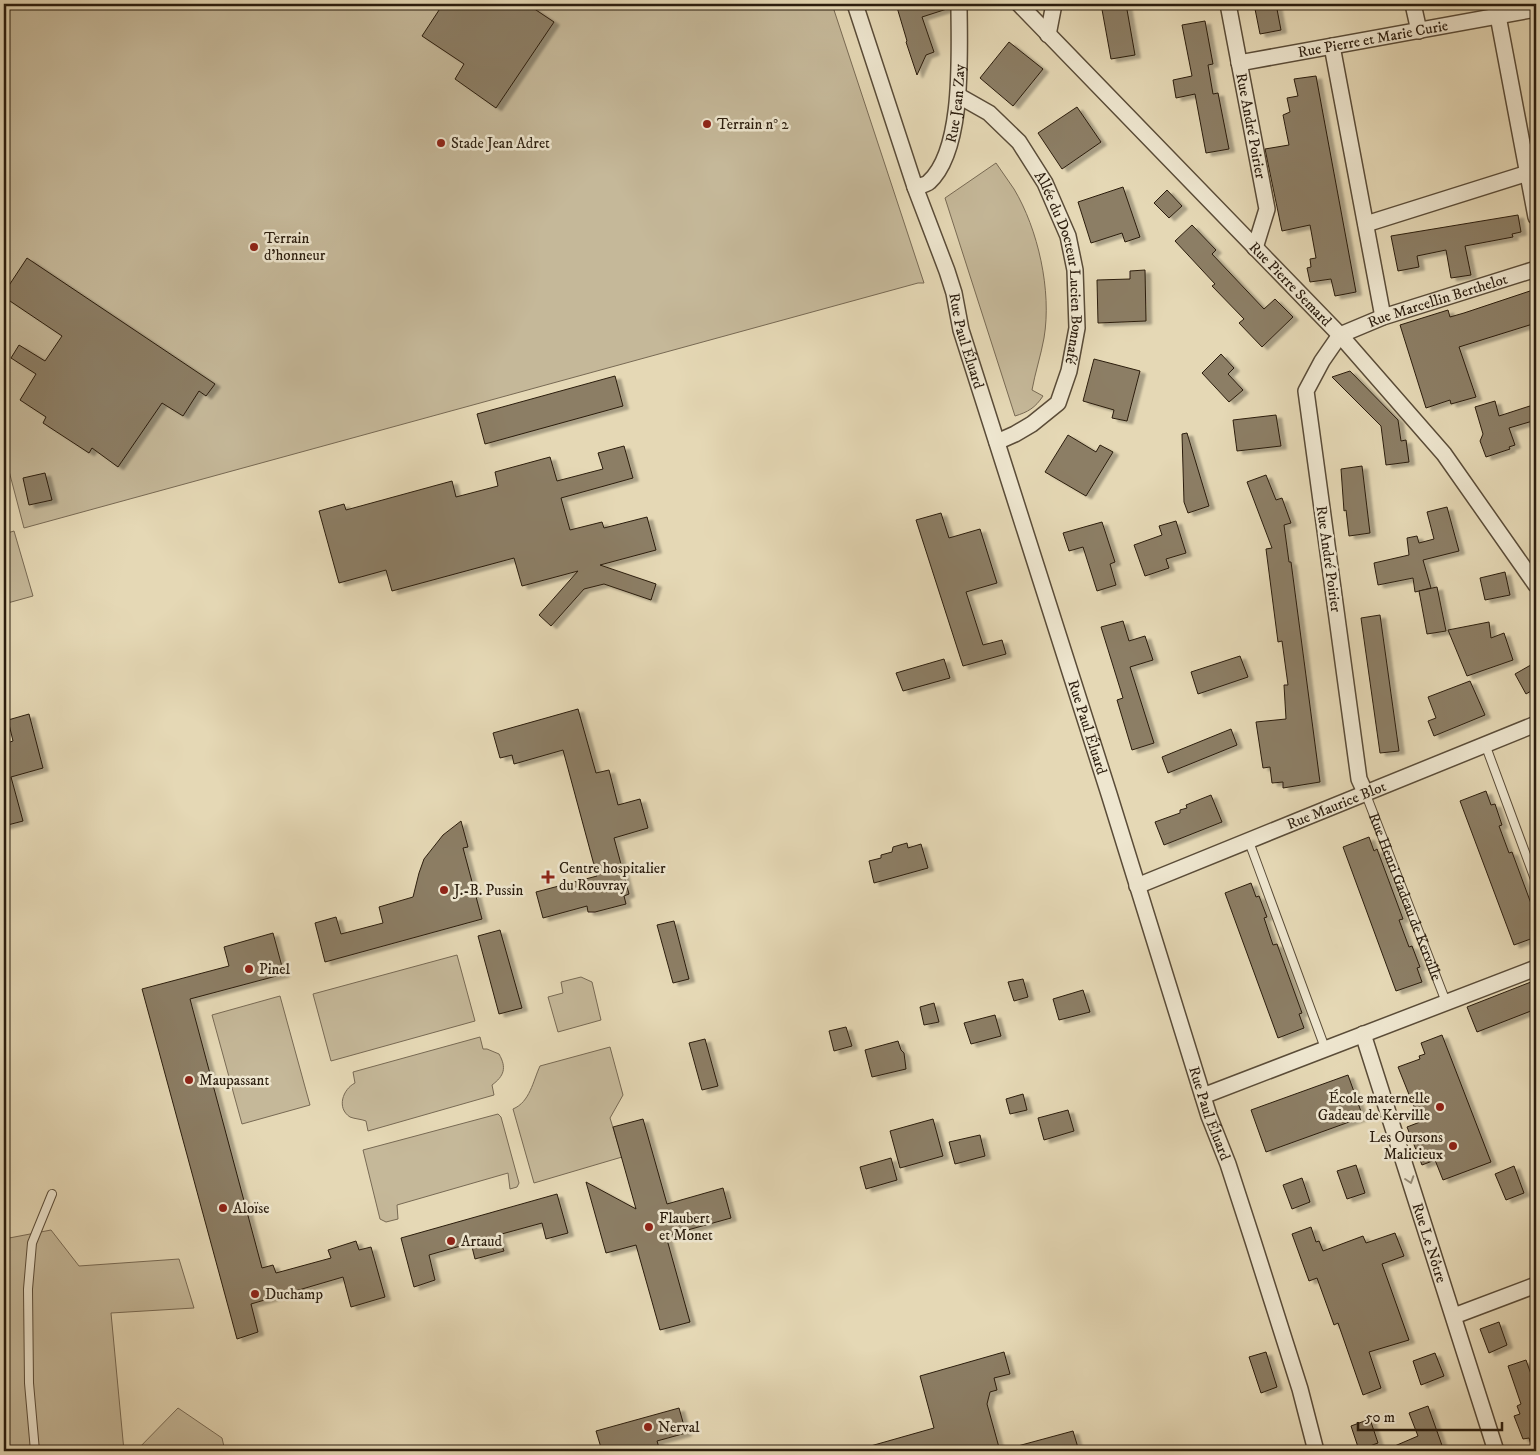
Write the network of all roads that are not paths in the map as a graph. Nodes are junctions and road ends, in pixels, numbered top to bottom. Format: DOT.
graph roads {
  1 [pos="855,4"];
  2 [pos="959,4"];
  3 [pos="1019,4"];
  4 [pos="1054,4"];
  5 [pos="1228,4"];
  6 [pos="1413,4"];
  7 [pos="1536,9"];
  8 [pos="1498,16"];
  9 [pos="1419,31"];
  10 [pos="1048,35"];
  11 [pos="1332,46"];
  12 [pos="1239,63"];
  13 [pos="959,96"];
  14 [pos="1528,173"];
  15 [pos="915,187"];
  16 [pos="1536,217"];
  17 [pos="1366,224"];
  18 [pos="1254,248"];
  19 [pos="1536,269"];
  20 [pos="1383,317"];
  21 [pos="1340,334"];
  22 [pos="997,442"];
  23 [pos="1536,585"];
  24 [pos="1536,724"];
  25 [pos="1485,744"];
  26 [pos="1365,792"];
  27 [pos="1248,839"];
  28 [pos="1536,882"];
  29 [pos="1136,886"];
  30 [pos="1536,968"];
  31 [pos="1446,1002"];
  32 [pos="1363,1034"];
  33 [pos="1326,1048"];
  34 [pos="1203,1096"];
  35 [pos="52,1194"];
  36 [pos="1536,1285"];
  37 [pos="1454,1316"];
  38 [pos="35,1451"];
  39 [pos="1316,1451"];
  40 [pos="1496,1451"];
  1 -- 15 [label="street, Rue Paul Éluard"];
  2 -- 13 [label="street, Rue Jean Zay"];
  3 -- 10 [label="street, Rue Pierre Semard"];
  4 -- 10 [label="street"];
  5 -- 12 [label="street, Rue André Poirier"];
  6 -- 9 [label="street"];
  7 -- 8 [label="street, Rue Pierre et Marie Curie"];
  8 -- 9 [label="street, Rue Pierre et Marie Curie"];
  8 -- 14 [label="street"];
  9 -- 11 [label="street, Rue Pierre et Marie Curie"];
  10 -- 18 [label="street, Rue Pierre Semard"];
  11 -- 12 [label="street, Rue Pierre et Marie Curie"];
  11 -- 17 [label="street"];
  12 -- 18 [label="street, Rue André Poirier"];
  13 -- 15 [label="street, Rue Jean Zay"];
  13 -- 22 [label="street, Allée du Docteur Lucien Bonnafé"];
  14 -- 16 [label="street"];
  14 -- 17 [label="street"];
  15 -- 22 [label="street, Rue Paul Éluard"];
  17 -- 20 [label="street"];
  18 -- 21 [label="street, Rue Pierre Semard"];
  19 -- 20 [label="street, Rue Marcellin Berthelot"];
  20 -- 21 [label="street, Rue Marcellin Berthelot"];
  21 -- 23 [label="street, Rue Pierre Semard"];
  21 -- 26 [label="street, Rue André Poirier"];
  22 -- 29 [label="street, Rue Paul Éluard"];
  24 -- 25 [label="street, Rue Maurice Blot"];
  25 -- 26 [label="street, Rue Maurice Blot"];
  25 -- 28 [label="lane"];
  26 -- 27 [label="street, Rue Maurice Blot"];
  26 -- 31 [label="lane, Rue Henri Gadeau de Kerville"];
  27 -- 29 [label="street, Rue Maurice Blot"];
  27 -- 33 [label="lane"];
  29 -- 34 [label="street, Rue Paul Éluard"];
  30 -- 31 [label="street"];
  31 -- 32 [label="street"];
  32 -- 33 [label="street"];
  32 -- 37 [label="street, Rue Le Nôtre, one-way"];
  33 -- 34 [label="street"];
  34 -- 39 [label="street, Rue Paul Éluard"];
  35 -- 38 [label="lane"];
  36 -- 37 [label="street"];
  37 -- 40 [label="street, Rue Le Nôtre"];
}
